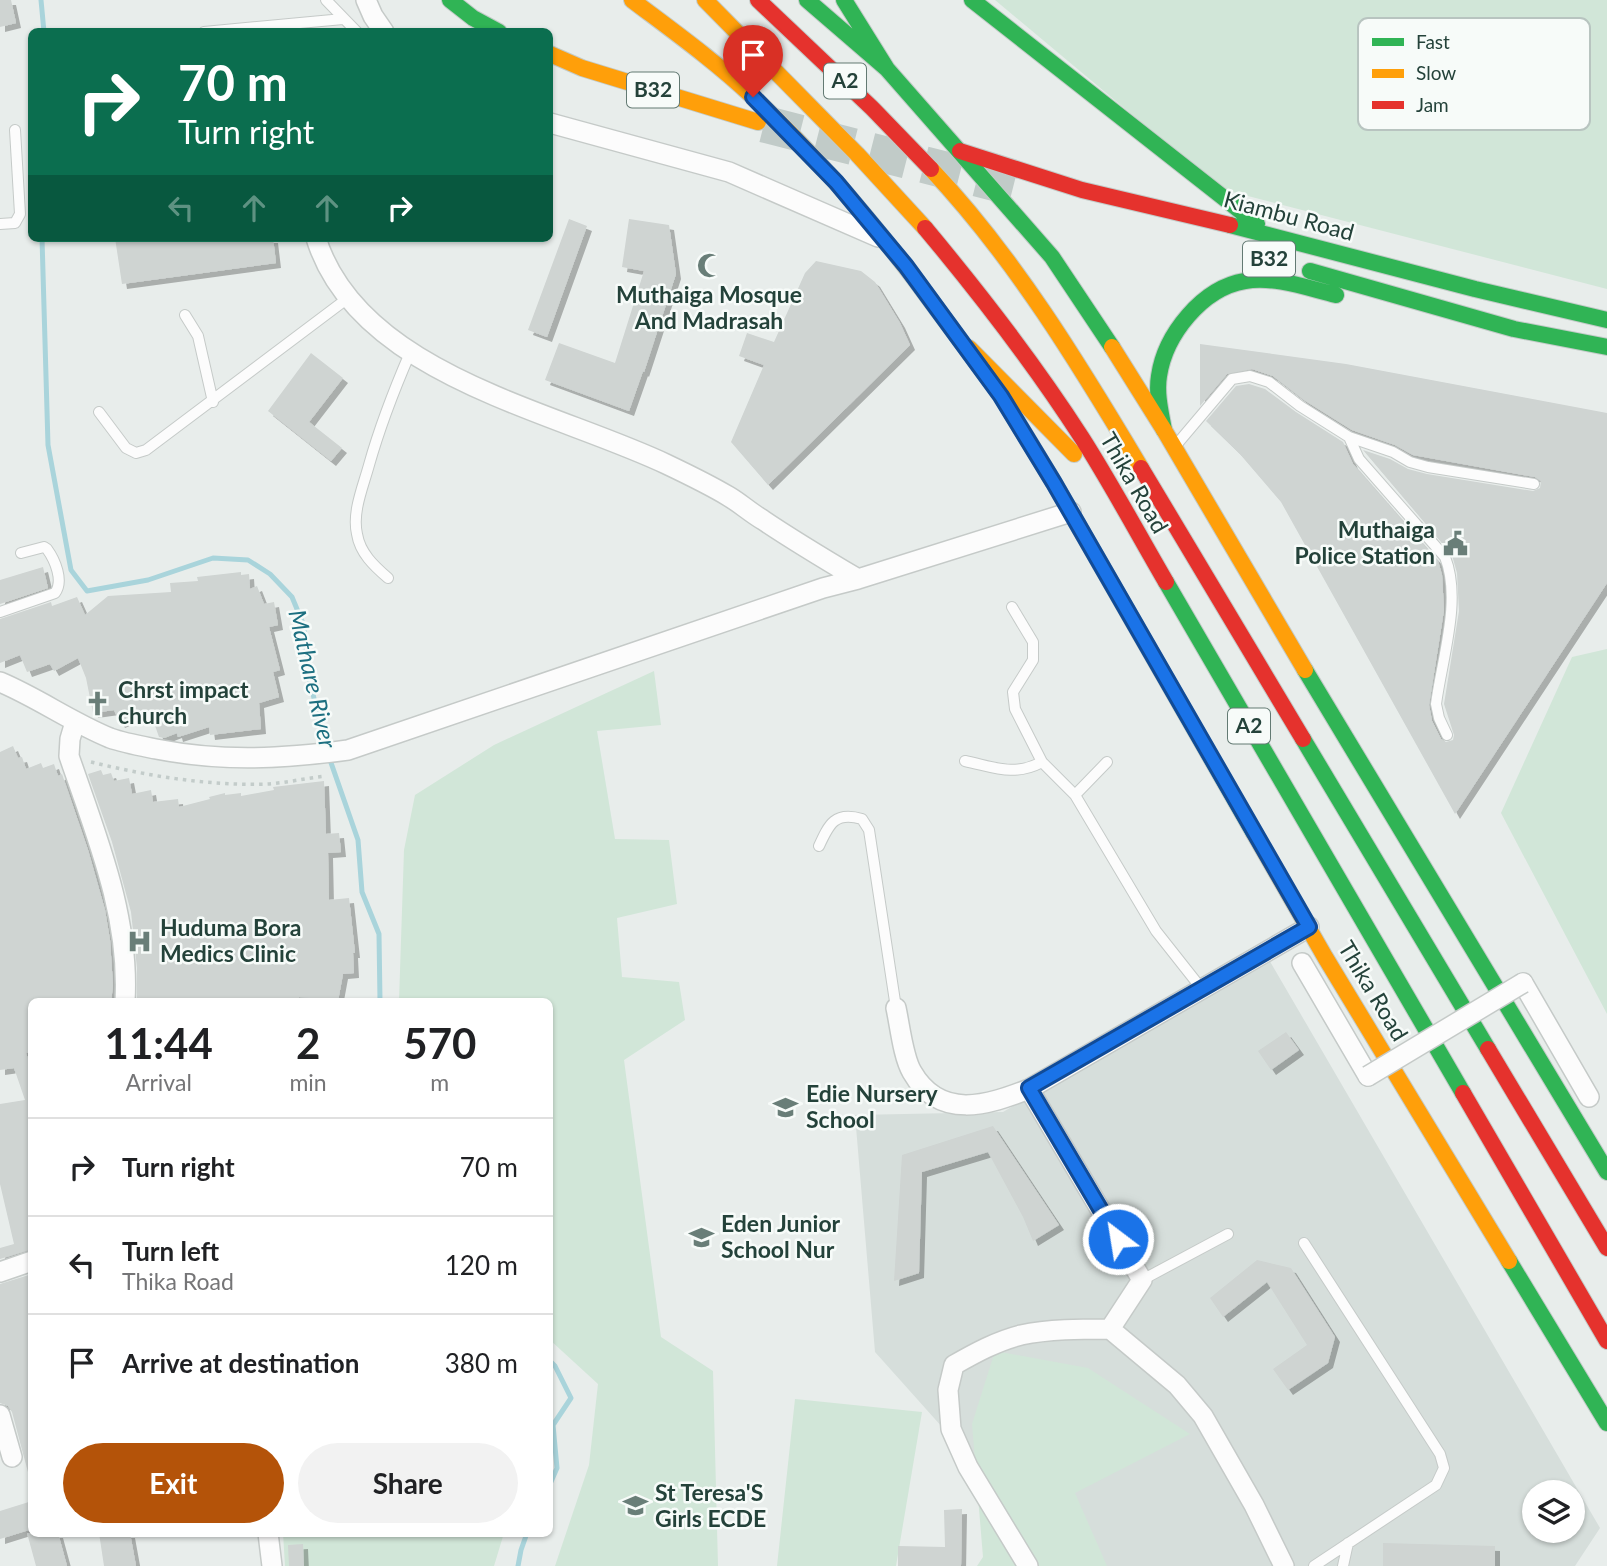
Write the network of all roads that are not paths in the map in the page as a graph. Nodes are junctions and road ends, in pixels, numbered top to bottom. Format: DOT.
graph roads {
  1 [pos="326,0"];
  2 [pos="450,0"];
  3 [pos="632,0"];
  4 [pos="705,0"];
  5 [pos="758,0"];
  6 [pos="807,0"];
  7 [pos="844,0"];
  8 [pos="972,0"];
  9 [pos="343,19"];
  10 [pos="368,22"];
  11 [pos="276,28"];
  12 [pos="492,28"];
  13 [pos="553,55"];
  14 [pos="887,69"];
  15 [pos="758,122"];
  16 [pos="553,124"];
  17 [pos="15,130"];
  18 [pos="960,151"];
  19 [pos="836,182"];
  20 [pos="815,209"];
  21 [pos="0,224"];
  22 [pos="1270,235"];
  23 [pos="884,239"];
  24 [pos="317,242"];
  25 [pos="1289,265"];
  26 [pos="348,298"];
  27 [pos="185,315"];
  28 [pos="1607,320"];
  29 [pos="1514,329"];
  30 [pos="1607,347"];
  31 [pos="969,348"];
  32 [pos="410,353"];
  33 [pos="212,402"];
  34 [pos="99,412"];
  35 [pos="1164,430"];
  36 [pos="1349,437"];
  37 [pos="1174,447"];
  38 [pos="1534,484"];
  39 [pos="1116,497"];
  40 [pos="1071,512"];
  41 [pos="22,553"];
  42 [pos="388,578"];
  43 [pos="858,579"];
  44 [pos="1012,607"];
  45 [pos="0,612"];
  46 [pos="0,682"];
  47 [pos="75,722"];
  48 [pos="1447,735"];
  49 [pos="965,761"];
  50 [pos="1042,762"];
  51 [pos="1107,762"];
  52 [pos="1075,795"];
  53 [pos="819,846"];
  54 [pos="1309,927"];
  55 [pos="1302,962"];
  56 [pos="1201,988"];
  57 [pos="125,998"];
  58 [pos="896,1008"];
  59 [pos="1029,1088"];
  60 [pos="1589,1097"];
  61 [pos="1607,1172"];
  62 [pos="1228,1234"];
  63 [pos="1304,1243"];
  64 [pos="1607,1248"];
  65 [pos="28,1262"];
  66 [pos="0,1272"];
  67 [pos="1142,1280"];
  68 [pos="1110,1329"];
  69 [pos="1607,1342"];
  70 [pos="0,1415"];
  71 [pos="1607,1423"];
  72 [pos="12,1457"];
  73 [pos="268,1537"];
  74 [pos="1348,1543"];
  75 [pos="272,1566"];
  76 [pos="1028,1566"];
  77 [pos="1284,1566"];
  78 [pos="1314,1566"];
  79 [pos="1343,1566"];
  1 -- 9 [label="lane"];
  2 -- 12 [label="main road"];
  3 -- 19 [label="main road, Thika Road"];
  4 -- 39 [label="main road, Thika Road / A2"];
  5 -- 64 [label="main road, Thika Road / A2"];
  6 -- 14 [label="main road"];
  7 -- 14 [label="main road"];
  8 -- 22 [label="main road, B32"];
  9 -- 10 [label="lane"];
  9 -- 11 [label="lane"];
  13 -- 15 [label="main road, B32"];
  14 -- 18 [label="main road"];
  16 -- 20 [label="street"];
  17 -- 21 [label="lane"];
  18 -- 22 [label="main road, Kiambu Road / B32"];
  18 -- 35 [label="main road"];
  19 -- 20 [label="street"];
  19 -- 23 [label="main road, Thika Road"];
  20 -- 23 [label="street"];
  22 -- 28 [label="main road, Kiambu Road / B32"];
  23 -- 31 [label="main road, Thika Road"];
  24 -- 26 [label="street"];
  25 -- 29 [label="main road, Kiambu Road / B32"];
  26 -- 32 [label="street"];
  26 -- 33 [label="lane"];
  27 -- 33 [label="lane"];
  29 -- 30 [label="main road, Kiambu Road / B32"];
  29 -- 35 [label="main road, Kiambu Road / B32"];
  31 -- 39 [label="main road"];
  31 -- 40 [label="main road, Thika Road"];
  32 -- 42 [label="lane"];
  32 -- 43 [label="street"];
  33 -- 34 [label="lane"];
  35 -- 37 [label="main road"];
  36 -- 37 [label="lane"];
  36 -- 38 [label="lane"];
  36 -- 48 [label="lane"];
  37 -- 61 [label="main road"];
  39 -- 69 [label="main road, Thika Road / A2"];
  40 -- 43 [label="street"];
  40 -- 54 [label="main road, Thika Road"];
  41 -- 45 [label="lane"];
  43 -- 47 [label="street"];
  44 -- 50 [label="lane"];
  46 -- 47 [label="street"];
  47 -- 57 [label="street"];
  49 -- 50 [label="lane"];
  50 -- 52 [label="lane"];
  51 -- 52 [label="lane"];
  52 -- 56 [label="lane"];
  53 -- 58 [label="lane"];
  54 -- 56 [label="street"];
  54 -- 71 [label="main road, Thika Road"];
  55 -- 60 [label="street, bridge"];
  56 -- 59 [label="street"];
  58 -- 59 [label="street"];
  59 -- 67 [label="street"];
  62 -- 67 [label="lane"];
  63 -- 74 [label="lane"];
  65 -- 66 [label="street"];
  67 -- 68 [label="street"];
  68 -- 76 [label="street"];
  68 -- 77 [label="street"];
  70 -- 72 [label="street"];
  73 -- 75 [label="street"];
  74 -- 78 [label="lane"];
  74 -- 79 [label="lane"];
}
